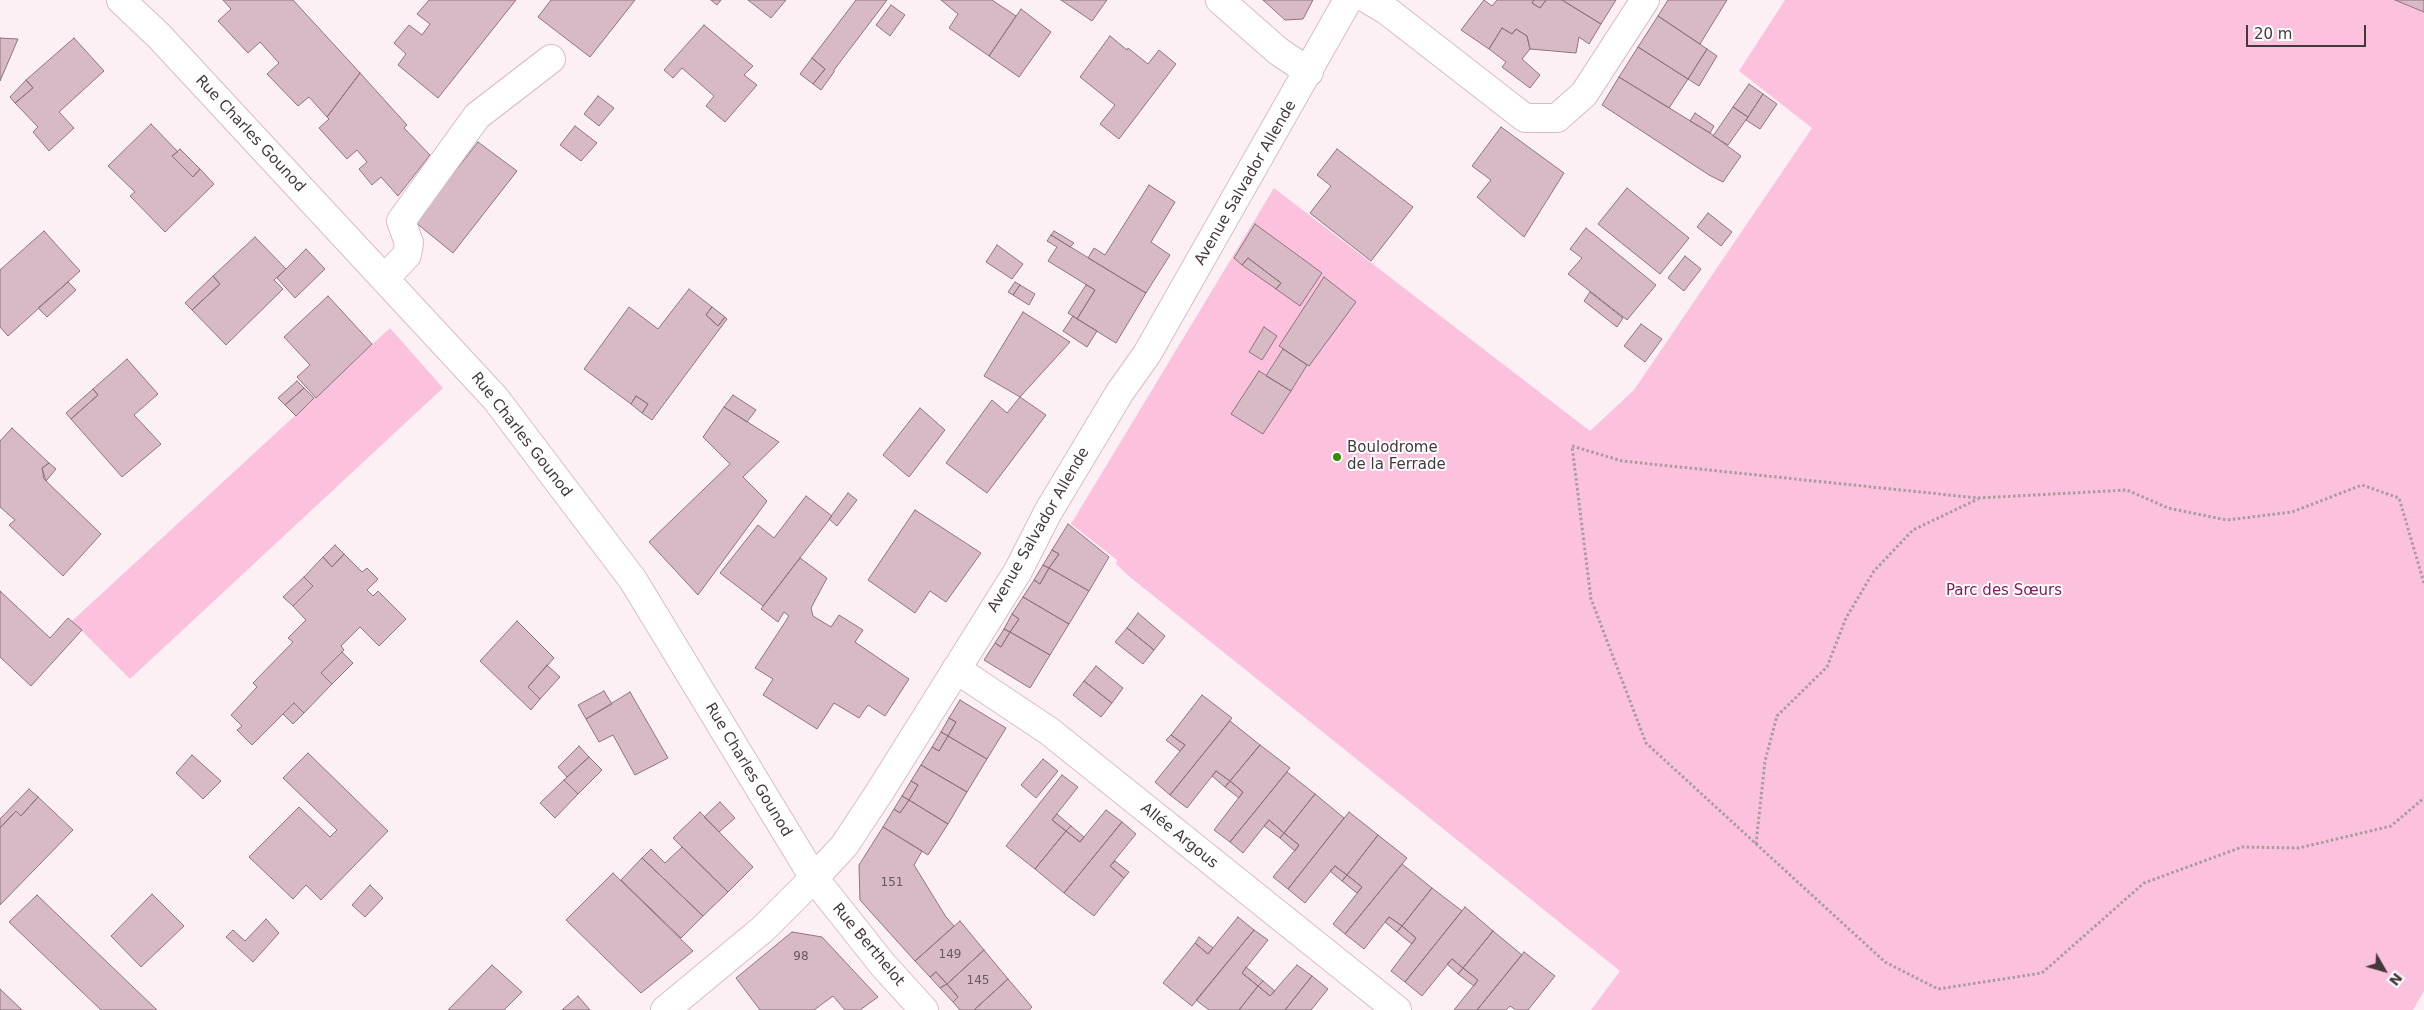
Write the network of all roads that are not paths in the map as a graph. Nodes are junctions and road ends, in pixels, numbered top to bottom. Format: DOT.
graph roads {
  1 [pos="121,0"];
  2 [pos="1220,0"];
  3 [pos="1348,0"];
  4 [pos="1369,0"];
  5 [pos="1645,0"];
  6 [pos="551,59"];
  7 [pos="1309,72"];
  8 [pos="384,278"];
  9 [pos="956,669"];
  10 [pos="814,878"];
  11 [pos="665,1010"];
  12 [pos="924,1010"];
  13 [pos="1397,1010"];
  1 -- 8 [label="street, Rue Charles Gounod"];
  2 -- 7 [label="street"];
  3 -- 7 [label="street, Avenue Salvador Allende"];
  4 -- 5 [label="street"];
  6 -- 8 [label="street"];
  7 -- 9 [label="street, Avenue Salvador Allende"];
  8 -- 10 [label="street, Rue Charles Gounod"];
  9 -- 10 [label="street, Avenue Salvador Allende"];
  9 -- 13 [label="street, Allée Argous"];
  10 -- 11 [label="street, Avenue Salvador Allende"];
  10 -- 12 [label="street, Rue Berthelot"];
}
